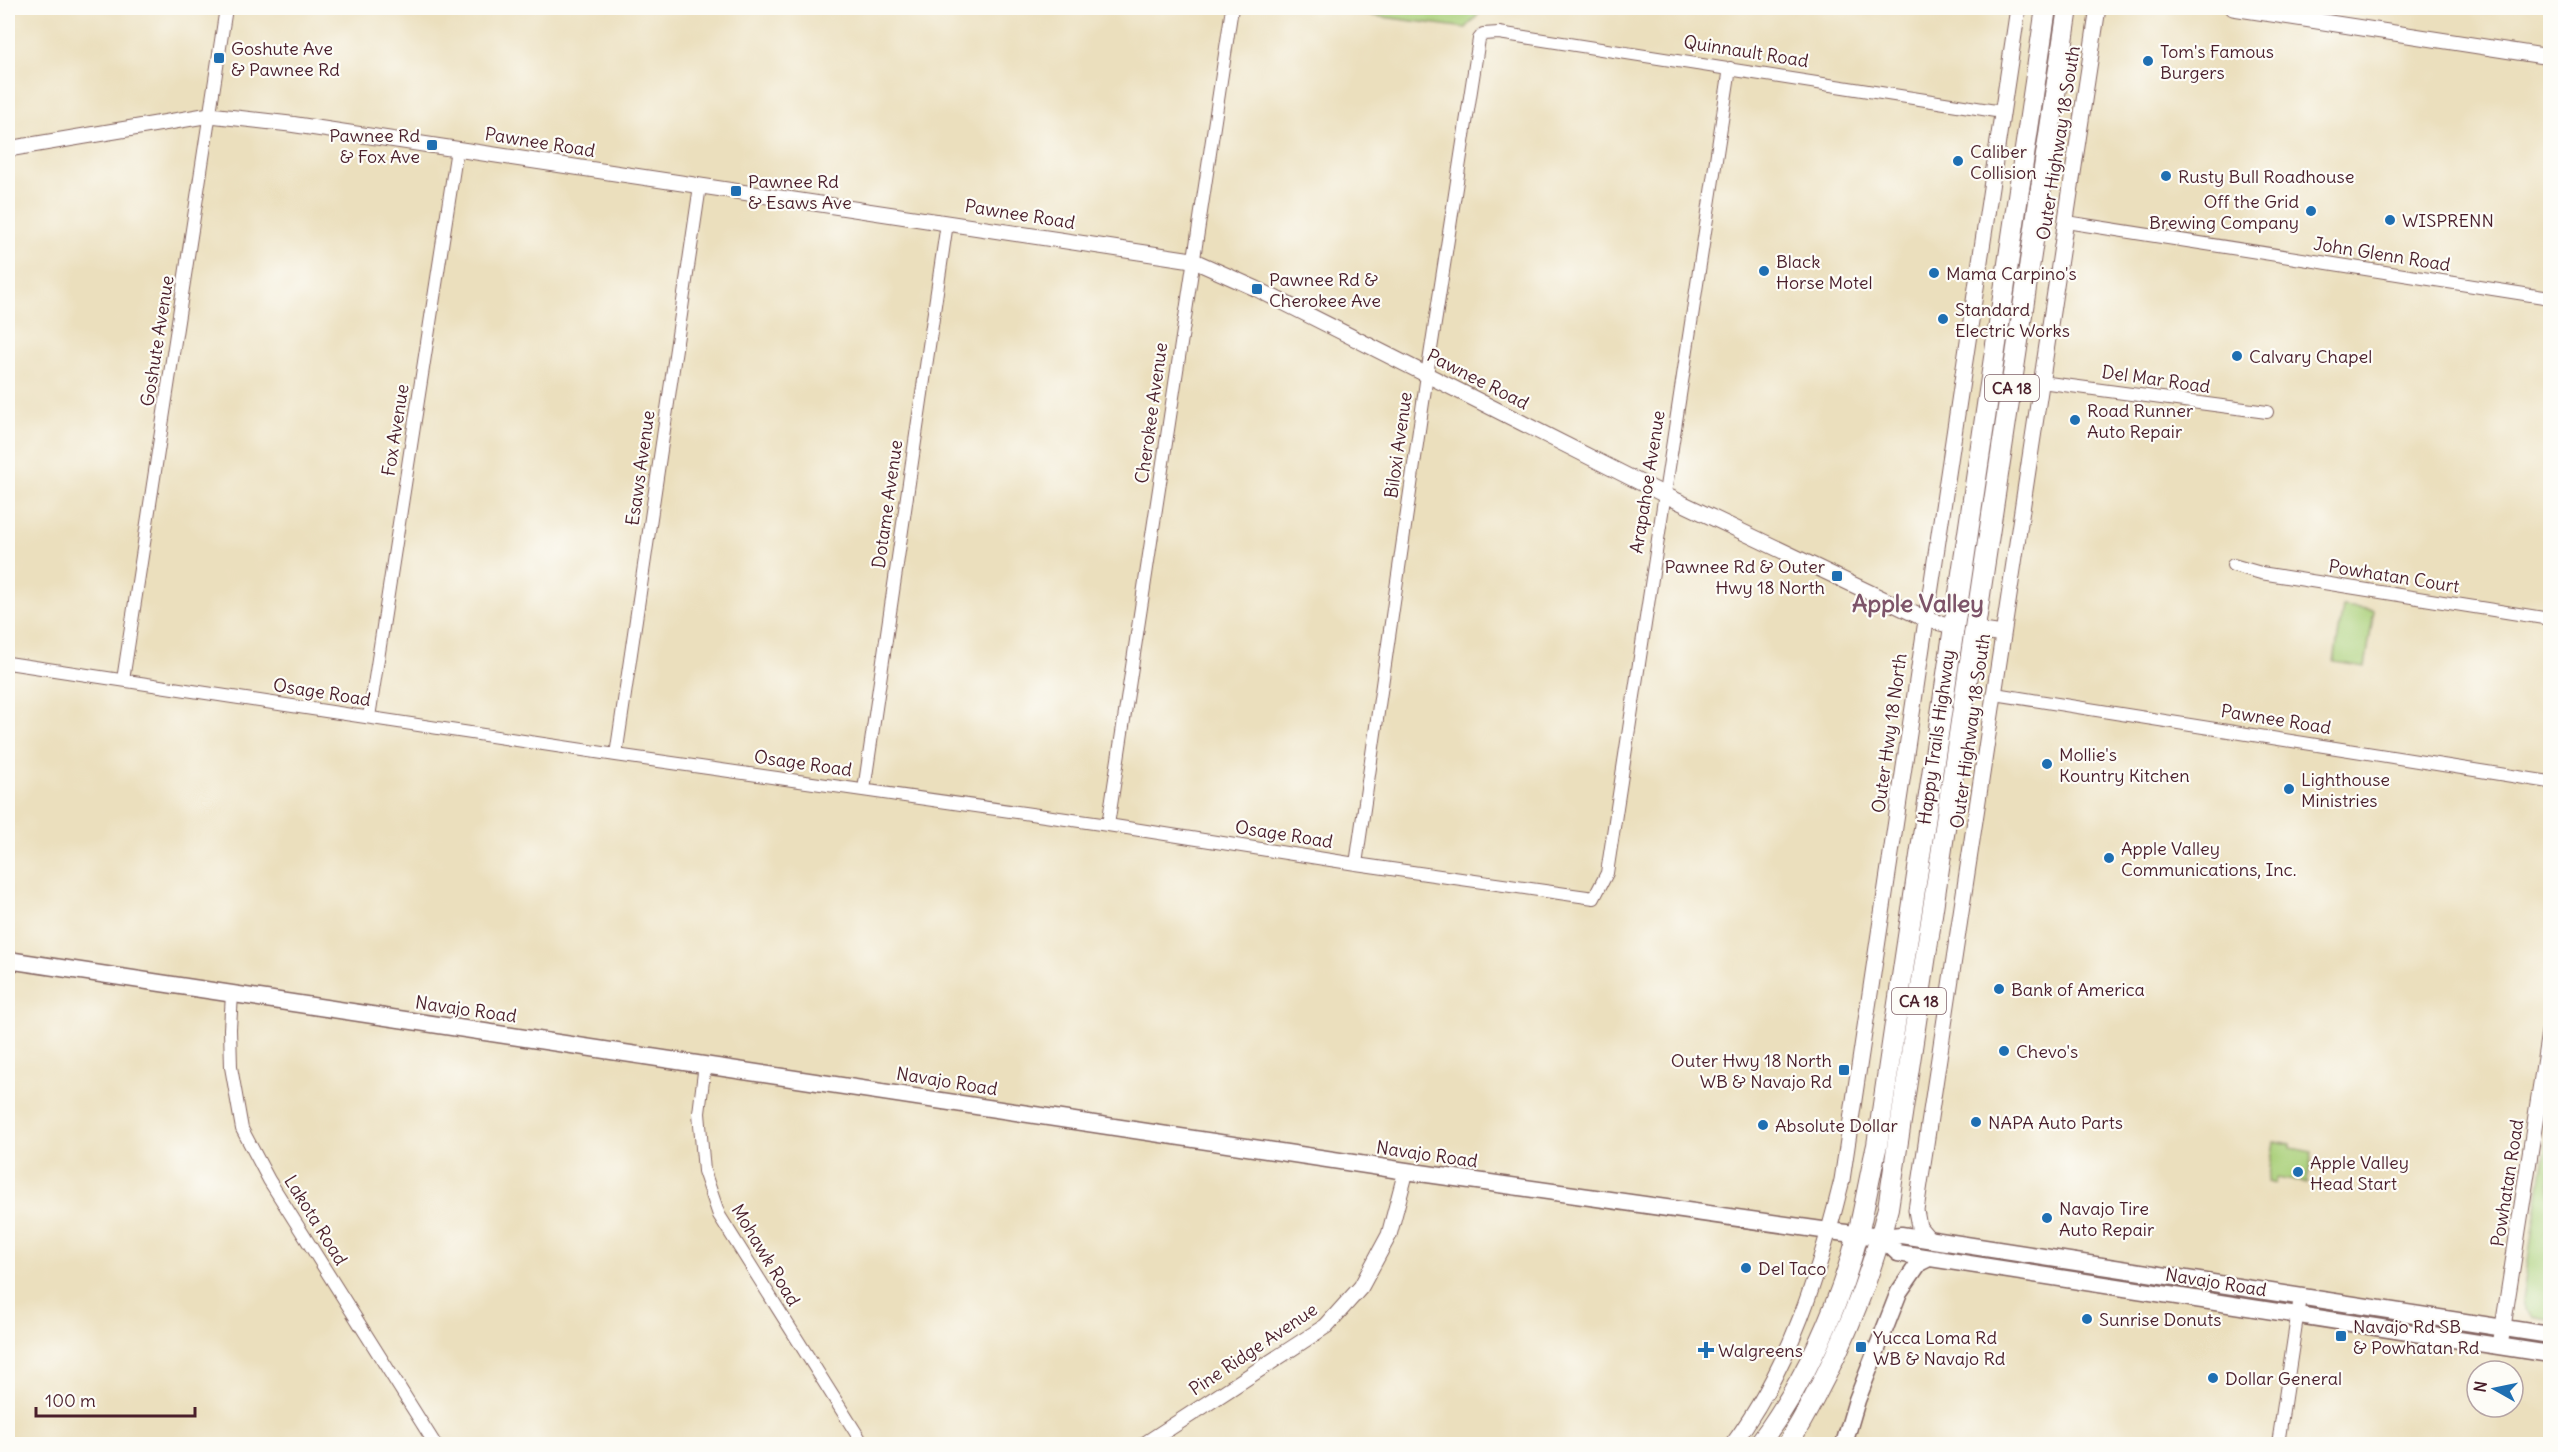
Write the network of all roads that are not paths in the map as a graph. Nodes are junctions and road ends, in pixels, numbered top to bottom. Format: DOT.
graph roads {
  1 [pos="226,8"];
  2 [pos="1232,8"];
  3 [pos="2018,8"];
  4 [pos="2046,8"];
  5 [pos="2068,8"];
  6 [pos="2098,8"];
  7 [pos="2233,8"];
  8 [pos="1483,34"];
  9 [pos="2550,57"];
  10 [pos="1730,68"];
  11 [pos="2002,112"];
  12 [pos="210,115"];
  13 [pos="8,149"];
  14 [pos="457,149"];
  15 [pos="700,186"];
  16 [pos="2066,222"];
  17 [pos="947,223"];
  18 [pos="1191,260"];
  19 [pos="2550,298"];
  20 [pos="1427,375"];
  21 [pos="2041,381"];
  22 [pos="2267,412"];
  23 [pos="1663,494"];
  24 [pos="1972,503"];
  25 [pos="2233,565"];
  26 [pos="1925,619"];
  27 [pos="2550,620"];
  28 [pos="1952,626"];
  29 [pos="1976,630"];
  30 [pos="2003,634"];
  31 [pos="8,663"];
  32 [pos="123,680"];
  33 [pos="1995,694"];
  34 [pos="369,717"];
  35 [pos="616,755"];
  36 [pos="1955,765"];
  37 [pos="2550,782"];
  38 [pos="864,790"];
  39 [pos="1108,825"];
  40 [pos="1356,864"];
  41 [pos="1593,898"];
  42 [pos="8,960"];
  43 [pos="232,994"];
  44 [pos="2550,1026"];
  45 [pos="705,1064"];
  46 [pos="1406,1171"];
  47 [pos="1916,1210"];
  48 [pos="1829,1231"];
  49 [pos="1858,1234"];
  50 [pos="1901,1235"];
  51 [pos="1881,1237"];
  52 [pos="1929,1239"];
  53 [pos="1898,1253"];
  54 [pos="1929,1258"];
  55 [pos="1899,1292"];
  56 [pos="2300,1297"];
  57 [pos="2298,1315"];
  58 [pos="2504,1328"];
  59 [pos="2550,1335"];
  60 [pos="2500,1346"];
  61 [pos="2550,1354"];
  62 [pos="435,1444"];
  63 [pos="863,1444"];
  64 [pos="1144,1444"];
  65 [pos="1733,1444"];
  66 [pos="1759,1444"];
  67 [pos="1788,1444"];
  68 [pos="1844,1444"];
  69 [pos="2278,1444"];
  1 -- 12 [label="street, Goshute Avenue"];
  2 -- 18 [label="street, Cherokee Avenue"];
  3 -- 11 [label="street, Outer Hwy 18 North"];
  4 -- 24 [label="main road, Happy Trails Highway / CA 18"];
  5 -- 29 [label="main road, Happy Trails Highway / CA 18"];
  6 -- 16 [label="street, Outer Highway 18 South"];
  7 -- 9 [label="street"];
  8 -- 10 [label="street, Quinnault Road"];
  8 -- 20 [label="street, Biloxi Avenue"];
  10 -- 11 [label="street, Quinnault Road"];
  10 -- 23 [label="street, Arapahoe Avenue"];
  11 -- 26 [label="street, Outer Hwy 18 North"];
  12 -- 13 [label="street, Pawnee Road"];
  12 -- 14 [label="street, Pawnee Road"];
  12 -- 32 [label="street, Goshute Avenue"];
  14 -- 15 [label="street, Pawnee Road"];
  14 -- 34 [label="street, Fox Avenue"];
  15 -- 17 [label="street, Pawnee Road"];
  15 -- 35 [label="street, Esaws Avenue"];
  16 -- 19 [label="street, John Glenn Road"];
  16 -- 21 [label="street, Outer Highway 18 South"];
  17 -- 18 [label="street, Pawnee Road"];
  17 -- 38 [label="street, Dotame Avenue"];
  18 -- 20 [label="street, Pawnee Road"];
  18 -- 39 [label="street, Cherokee Avenue"];
  20 -- 23 [label="street, Pawnee Road"];
  20 -- 40 [label="street, Biloxi Avenue"];
  21 -- 22 [label="street, Del Mar Road"];
  21 -- 30 [label="street, Outer Highway 18 South"];
  23 -- 26 [label="street, Pawnee Road"];
  23 -- 41 [label="street, Arapahoe Avenue"];
  24 -- 28 [label="main road, Happy Trails Highway / CA 18"];
  24 -- 29 [label="main road"];
  25 -- 27 [label="street, Powhatan Court"];
  26 -- 28 [label="street, Pawnee Road"];
  26 -- 48 [label="street, Outer Hwy 18 North"];
  28 -- 36 [label="main road"];
  28 -- 49 [label="main road, Happy Trails Highway / CA 18"];
  29 -- 30 [label="street"];
  29 -- 36 [label="main road, Happy Trails Highway / CA 18"];
  30 -- 33 [label="street, Outer Highway 18 South"];
  31 -- 32 [label="street, Osage Road"];
  32 -- 34 [label="street, Osage Road"];
  33 -- 37 [label="street, Pawnee Road"];
  33 -- 47 [label="street, Outer Highway 18 South"];
  34 -- 35 [label="street, Osage Road"];
  35 -- 38 [label="street, Osage Road"];
  36 -- 51 [label="main road, Happy Trails Highway / CA 18"];
  38 -- 39 [label="street, Osage Road"];
  39 -- 40 [label="street, Osage Road"];
  40 -- 41 [label="street, Osage Road"];
  42 -- 43 [label="main road, Navajo Road"];
  43 -- 45 [label="main road, Navajo Road"];
  43 -- 62 [label="street, Lakota Road"];
  44 -- 58 [label="street, Powhatan Road"];
  45 -- 46 [label="main road, Navajo Road"];
  45 -- 63 [label="street, Mohawk Road"];
  46 -- 48 [label="main road, Navajo Road"];
  46 -- 64 [label="street, Pine Ridge Avenue"];
  47 -- 50 [label="street"];
  47 -- 52 [label="street"];
  48 -- 49 [label="main road, Navajo Road"];
  48 -- 65 [label="street, Outer Hwy 18 North"];
  49 -- 51 [label="main road, Navajo Road"];
  49 -- 66 [label="main road, Happy Trails Highway / CA 18"];
  50 -- 51 [label="main road, Navajo Road"];
  50 -- 52 [label="main road, Navajo Road"];
  51 -- 53 [label="main road"];
  51 -- 67 [label="main road, Happy Trails Highway / CA 18"];
  52 -- 56 [label="main road, Navajo Road"];
  53 -- 54 [label="main road, Navajo Road"];
  53 -- 55 [label="main road"];
  54 -- 55 [label="main road"];
  54 -- 57 [label="main road, Navajo Road"];
  55 -- 68 [label="main road"];
  56 -- 57 [label="street"];
  56 -- 58 [label="main road, Navajo Road"];
  57 -- 60 [label="main road, Navajo Road"];
  57 -- 69 [label="street"];
  58 -- 59 [label="main road, Navajo Road"];
  58 -- 60 [label="street, Powhatan Road"];
  60 -- 61 [label="main road, Navajo Road"];
}
